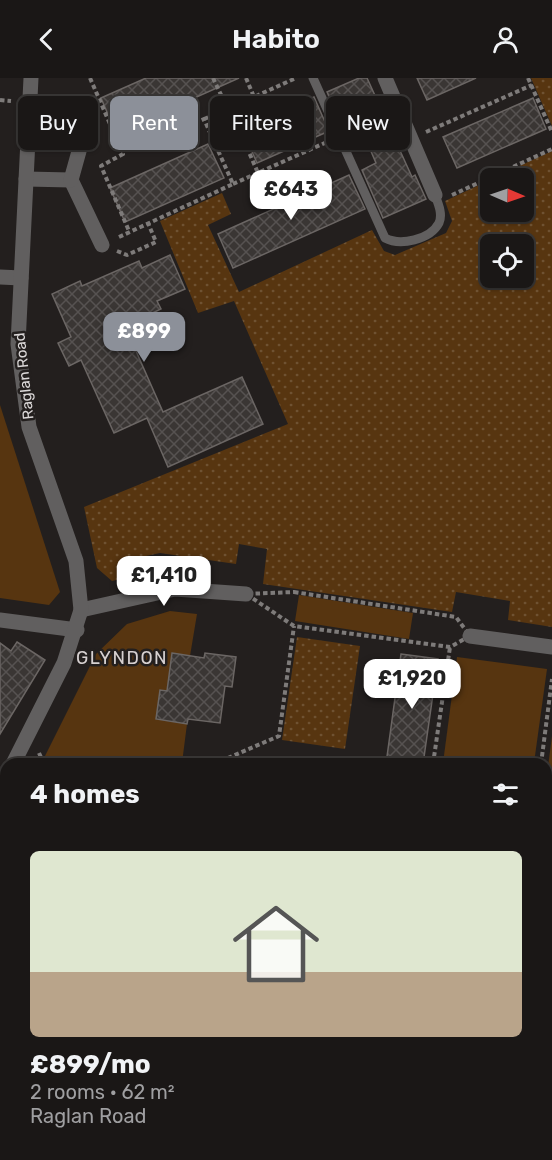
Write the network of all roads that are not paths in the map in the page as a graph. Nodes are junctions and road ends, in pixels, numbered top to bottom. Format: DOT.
graph roads {
  1 [pos="31,78"];
  2 [pos="313,78"];
  3 [pos="385,78"];
  4 [pos="79,150"];
  5 [pos="26,179"];
  6 [pos="71,180"];
  7 [pos="436,198"];
  8 [pos="102,245"];
  9 [pos="0,277"];
  10 [pos="21,278"];
  11 [pos="246,594"];
  12 [pos="81,610"];
  13 [pos="0,620"];
  14 [pos="76,630"];
  15 [pos="470,636"];
  16 [pos="552,647"];
  17 [pos="16,758"];
  1 -- 5 [label="street, Raglan Road"];
  2 -- 7 [label="lane"];
  3 -- 7 [label="street"];
  4 -- 6 [label="street"];
  5 -- 6 [label="street"];
  5 -- 10 [label="street, Raglan Road"];
  6 -- 8 [label="street"];
  9 -- 10 [label="street"];
  10 -- 12 [label="street, Raglan Road"];
  11 -- 12 [label="street"];
  12 -- 14 [label="street, Raglan Road"];
  13 -- 14 [label="street"];
  14 -- 17 [label="street, Raglan Road"];
  15 -- 16 [label="street"];
}
